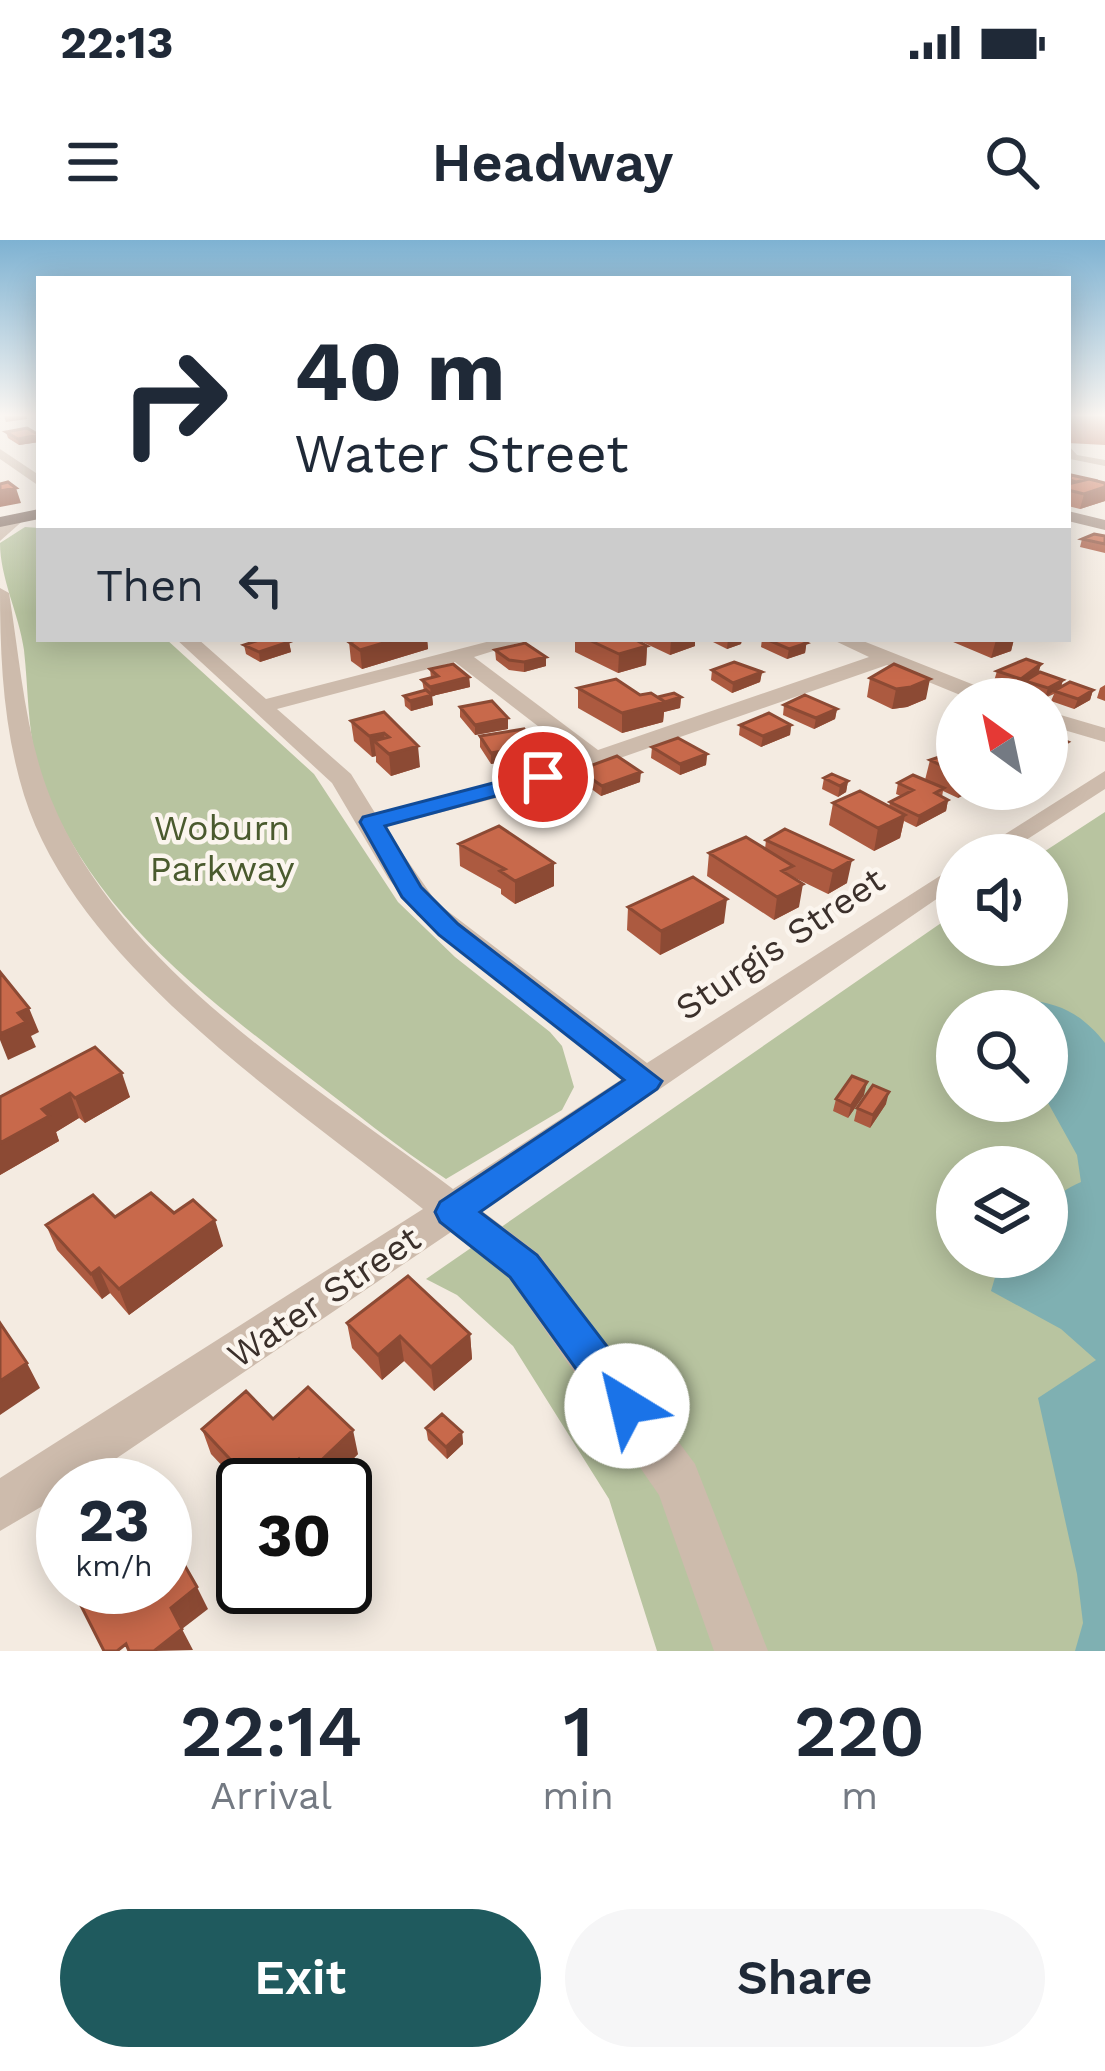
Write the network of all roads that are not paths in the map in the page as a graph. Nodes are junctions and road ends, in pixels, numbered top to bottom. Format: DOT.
graph roads {
  1 [pos="33,516"];
  2 [pos="1071,517"];
  3 [pos="0,522"];
  4 [pos="1105,525"];
  5 [pos="0,536"];
  6 [pos="0,593"];
  7 [pos="189,642"];
  8 [pos="510,642"];
  9 [pos="848,642"];
  10 [pos="459,656"];
  11 [pos="887,658"];
  12 [pos="937,678"];
  13 [pos="261,707"];
  14 [pos="1068,724"];
  15 [pos="1105,735"];
  16 [pos="593,758"];
  17 [pos="1105,778"];
  18 [pos="371,822"];
  19 [pos="1018,834"];
  20 [pos="936,887"];
  21 [pos="646,1081"];
  22 [pos="453,1212"];
  23 [pos="0,1506"];
  24 [pos="741,1651"];
  1 -- 3 [label="main road"];
  1 -- 5 [label="street"];
  2 -- 4 [label="street"];
  6 -- 22 [label="street"];
  7 -- 13 [label="street"];
  8 -- 10 [label="street"];
  9 -- 11 [label="street"];
  10 -- 13 [label="street"];
  10 -- 16 [label="street"];
  11 -- 12 [label="street"];
  11 -- 16 [label="street"];
  13 -- 18 [label="street"];
  14 -- 15 [label="street"];
  16 -- 18 [label="street"];
  17 -- 19 [label="street"];
  18 -- 21 [label="street"];
  20 -- 21 [label="street, Sturgis Street"];
  21 -- 22 [label="street, Water Street"];
  22 -- 23 [label="street, Water Street"];
  22 -- 24 [label="street"];
}
